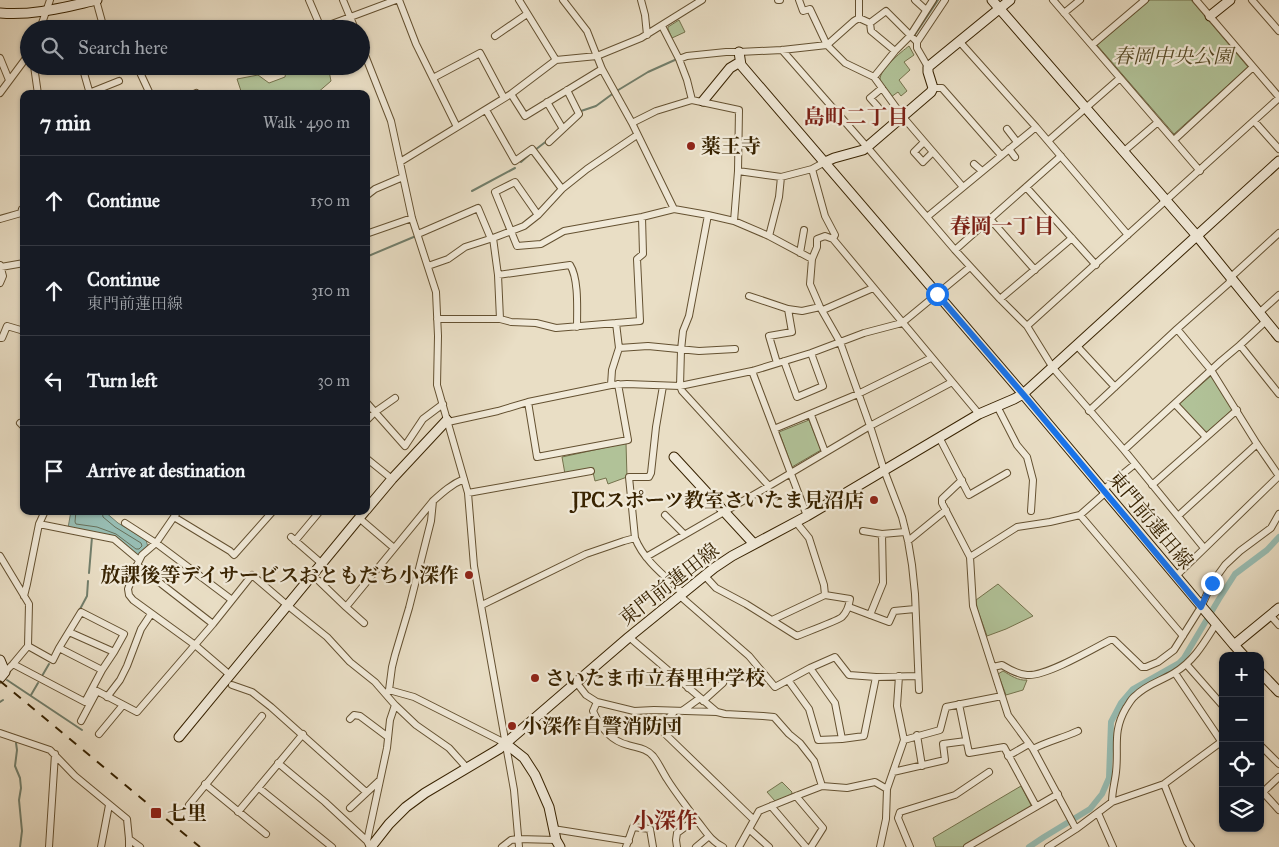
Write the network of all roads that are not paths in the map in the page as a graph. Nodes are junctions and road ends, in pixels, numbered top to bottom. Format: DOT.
graph roads {
  1 [pos="50,0"];
  2 [pos="97,0"];
  3 [pos="309,0"];
  4 [pos="343,0"];
  5 [pos="398,0"];
  6 [pos="518,0"];
  7 [pos="563,0"];
  8 [pos="641,0"];
  9 [pos="702,0"];
  10 [pos="799,0"];
  11 [pos="859,0"];
  12 [pos="915,0"];
  13 [pos="933,0"];
  14 [pos="944,0"];
  15 [pos="992,0"];
  16 [pos="1010,0"];
  17 [pos="1053,0"];
  18 [pos="1080,0"];
  19 [pos="1145,0"];
  20 [pos="1196,0"];
  21 [pos="1230,0"];
  22 [pos="1252,0"];
  23 [pos="999,9"];
  24 [pos="926,10"];
  25 [pos="46,11"];
  26 [pos="0,13"];
  27 [pos="1064,13"];
  28 [pos="527,14"];
  29 [pos="1210,16"];
  30 [pos="350,17"];
  31 [pos="860,18"];
  32 [pos="43,20"];
  33 [pos="102,20"];
  34 [pos="318,20"];
  35 [pos="342,20"];
  36 [pos="351,20"];
  37 [pos="870,23"];
  38 [pos="662,26"];
  39 [pos="1279,31"];
  40 [pos="495,36"];
  41 [pos="646,36"];
  42 [pos="910,36"];
  43 [pos="960,41"];
  44 [pos="917,42"];
  45 [pos="826,45"];
  46 [pos="1092,45"];
  47 [pos="782,50"];
  48 [pos="895,51"];
  49 [pos="739,52"];
  50 [pos="598,56"];
  51 [pos="0,58"];
  52 [pos="679,59"];
  53 [pos="556,60"];
  54 [pos="740,62"];
  55 [pos="20,66"];
  56 [pos="928,67"];
  57 [pos="1254,67"];
  58 [pos="370,68"];
  59 [pos="602,69"];
  60 [pos="35,75"];
  61 [pos="85,75"];
  62 [pos="141,75"];
  63 [pos="874,77"];
  64 [pos="433,78"];
  65 [pos="1120,78"];
  66 [pos="9,80"];
  67 [pos="119,81"];
  68 [pos="882,88"];
  69 [pos="932,88"];
  70 [pos="37,90"];
  71 [pos="89,90"];
  72 [pos="97,90"];
  73 [pos="148,90"];
  74 [pos="567,90"];
  75 [pos="0,93"];
  76 [pos="511,94"];
  77 [pos="504,98"];
  78 [pos="1279,98"];
  79 [pos="692,100"];
  80 [pos="547,102"];
  81 [pos="702,102"];
  82 [pos="878,107"];
  83 [pos="1085,108"];
  84 [pos="486,110"];
  85 [pos="903,117"];
  86 [pos="1254,121"];
  87 [pos="1158,122"];
  88 [pos="632,123"];
  89 [pos="457,127"];
  90 [pos="1036,127"];
  91 [pos="563,129"];
  92 [pos="1006,129"];
  93 [pos="637,135"];
  94 [pos="1174,140"];
  95 [pos="1048,141"];
  96 [pos="549,142"];
  97 [pos="924,142"];
  98 [pos="1018,142"];
  99 [pos="868,147"];
  100 [pos="1009,149"];
  101 [pos="1279,149"];
  102 [pos="933,152"];
  103 [pos="1123,152"];
  104 [pos="1001,155"];
  105 [pos="1061,156"];
  106 [pos="1016,157"];
  107 [pos="1279,161"];
  108 [pos="400,162"];
  109 [pos="825,162"];
  110 [pos="974,164"];
  111 [pos="812,169"];
  112 [pos="1200,170"];
  113 [pos="738,171"];
  114 [pos="982,172"];
  115 [pos="403,177"];
  116 [pos="781,177"];
  117 [pos="963,187"];
  118 [pos="1026,187"];
  119 [pos="562,189"];
  120 [pos="370,193"];
  121 [pos="1166,201"];
  122 [pos="674,210"];
  123 [pos="20,213"];
  124 [pos="538,215"];
  125 [pos="708,215"];
  126 [pos="642,216"];
  127 [pos="927,217"];
  128 [pos="412,218"];
  129 [pos="0,219"];
  130 [pos="990,219"];
  131 [pos="734,221"];
  132 [pos="804,230"];
  133 [pos="511,231"];
  134 [pos="370,233"];
  135 [pos="1279,233"];
  136 [pos="418,234"];
  137 [pos="1128,235"];
  138 [pos="770,236"];
  139 [pos="1197,236"];
  140 [pos="1072,238"];
  141 [pos="492,239"];
  142 [pos="833,240"];
  143 [pos="955,250"];
  144 [pos="800,253"];
  145 [pos="812,259"];
  146 [pos="20,264"];
  147 [pos="1096,265"];
  148 [pos="1,266"];
  149 [pos="428,266"];
  150 [pos="970,267"];
  151 [pos="1035,270"];
  152 [pos="498,275"];
  153 [pos="1231,277"];
  154 [pos="0,283"];
  155 [pos="873,288"];
  156 [pos="937,294"];
  157 [pos="1279,295"];
  158 [pos="749,296"];
  159 [pos="1000,299"];
  160 [pos="788,308"];
  161 [pos="821,309"];
  162 [pos="1259,313"];
  163 [pos="437,319"];
  164 [pos="500,319"];
  165 [pos="1266,321"];
  166 [pos="616,323"];
  167 [pos="902,323"];
  168 [pos="1027,326"];
  169 [pos="577,327"];
  170 [pos="1177,329"];
  171 [pos="20,330"];
  172 [pos="0,338"];
  173 [pos="1279,338"];
  174 [pos="840,342"];
  175 [pos="1240,345"];
  176 [pos="1077,346"];
  177 [pos="619,348"];
  178 [pos="735,349"];
  179 [pos="681,350"];
  180 [pos="811,353"];
  181 [pos="931,358"];
  182 [pos="784,361"];
  183 [pos="777,363"];
  184 [pos="1053,368"];
  185 [pos="1211,370"];
  186 [pos="752,371"];
  187 [pos="952,382"];
  188 [pos="618,384"];
  189 [pos="610,385"];
  190 [pos="663,386"];
  191 [pos="680,386"];
  192 [pos="1115,387"];
  193 [pos="858,394"];
  194 [pos="1023,394"];
  195 [pos="1279,394"];
  196 [pos="395,398"];
  197 [pos="528,402"];
  198 [pos="442,404"];
  199 [pos="1176,404"];
  200 [pos="370,406"];
  201 [pos="997,406"];
  202 [pos="1237,410"];
  203 [pos="1089,411"];
  204 [pos="375,412"];
  205 [pos="978,414"];
  206 [pos="811,415"];
  207 [pos="370,417"];
  208 [pos="448,421"];
  209 [pos="870,426"];
  210 [pos="774,429"];
  211 [pos="939,437"];
  212 [pos="1206,437"];
  213 [pos="1257,444"];
  214 [pos="1124,450"];
  215 [pos="825,452"];
  216 [pos="674,457"];
  217 [pos="370,461"];
  218 [pos="1135,464"];
  219 [pos="884,470"];
  220 [pos="591,471"];
  221 [pos="790,472"];
  222 [pos="1007,473"];
  223 [pos="1279,476"];
  224 [pos="392,479"];
  225 [pos="464,479"];
  226 [pos="962,480"];
  227 [pos="769,486"];
  228 [pos="1152,486"];
  229 [pos="1104,491"];
  230 [pos="468,493"];
  231 [pos="433,501"];
  232 [pos="370,505"];
  233 [pos="946,510"];
  234 [pos="1031,511"];
  235 [pos="723,512"];
  236 [pos="1279,514"];
  237 [pos="43,515"];
  238 [pos="175,515"];
  239 [pos="177,515"];
  240 [pos="269,515"];
  241 [pos="316,515"];
  242 [pos="361,515"];
  243 [pos="365,515"];
  244 [pos="665,515"];
  245 [pos="1080,515"];
  246 [pos="807,516"];
  247 [pos="1178,516"];
  248 [pos="796,522"];
  249 [pos="125,523"];
  250 [pos="39,524"];
  251 [pos="863,531"];
  252 [pos="905,532"];
  253 [pos="684,534"];
  254 [pos="882,534"];
  255 [pos="635,538"];
  256 [pos="908,541"];
  257 [pos="156,543"];
  258 [pos="754,544"];
  259 [pos="394,548"];
  260 [pos="1204,548"];
  261 [pos="0,556"];
  262 [pos="646,557"];
  263 [pos="970,557"];
  264 [pos="138,563"];
  265 [pos="321,563"];
  266 [pos="704,575"];
  267 [pos="1176,576"];
  268 [pos="318,581"];
  269 [pos="681,595"];
  270 [pos="825,595"];
  271 [pos="24,596"];
  272 [pos="232,600"];
  273 [pos="287,605"];
  274 [pos="482,605"];
  275 [pos="346,607"];
  276 [pos="849,607"];
  277 [pos="1279,608"];
  278 [pos="915,609"];
  279 [pos="1204,610"];
  280 [pos="151,614"];
  281 [pos="870,615"];
  282 [pos="1270,615"];
  283 [pos="772,620"];
  284 [pos="1215,622"];
  285 [pos="364,623"];
  286 [pos="213,624"];
  287 [pos="1279,625"];
  288 [pos="69,632"];
  289 [pos="1183,636"];
  290 [pos="630,637"];
  291 [pos="195,645"];
  292 [pos="1234,645"];
  293 [pos="28,646"];
  294 [pos="59,648"];
  295 [pos="114,652"];
  296 [pos="1240,652"];
  297 [pos="0,660"];
  298 [pos="13,664"];
  299 [pos="1187,665"];
  300 [pos="993,667"];
  301 [pos="810,668"];
  302 [pos="102,670"];
  303 [pos="709,672"];
  304 [pos="1174,673"];
  305 [pos="230,674"];
  306 [pos="3,675"];
  307 [pos="899,676"];
  308 [pos="918,676"];
  309 [pos="1264,676"];
  310 [pos="876,677"];
  311 [pos="788,680"];
  312 [pos="576,682"];
  313 [pos="723,683"];
  314 [pos="232,684"];
  315 [pos="688,688"];
  316 [pos="919,690"];
  317 [pos="388,692"];
  318 [pos="1279,692"];
  319 [pos="1002,696"];
  320 [pos="107,697"];
  321 [pos="702,699"];
  322 [pos="1219,701"];
  323 [pos="597,702"];
  324 [pos="959,704"];
  325 [pos="123,705"];
  326 [pos="395,705"];
  327 [pos="679,711"];
  328 [pos="717,712"];
  329 [pos="262,716"];
  330 [pos="350,719"];
  331 [pos="81,721"];
  332 [pos="1078,731"];
  333 [pos="0,732"];
  334 [pos="100,734"];
  335 [pos="303,734"];
  336 [pos="917,735"];
  337 [pos="179,737"];
  338 [pos="388,737"];
  339 [pos="842,739"];
  340 [pos="904,740"];
  341 [pos="966,741"];
  342 [pos="1221,742"];
  343 [pos="505,744"];
  344 [pos="1219,745"];
  345 [pos="1031,746"];
  346 [pos="1264,749"];
  347 [pos="55,754"];
  348 [pos="1008,756"];
  349 [pos="278,763"];
  350 [pos="1279,764"];
  351 [pos="922,766"];
  352 [pos="467,768"];
  353 [pos="893,772"];
  354 [pos="989,772"];
  355 [pos="1279,777"];
  356 [pos="381,780"];
  357 [pos="206,784"];
  358 [pos="1164,784"];
  359 [pos="822,786"];
  360 [pos="259,788"];
  361 [pos="887,789"];
  362 [pos="1264,789"];
  363 [pos="366,792"];
  364 [pos="1264,793"];
  365 [pos="1058,794"];
  366 [pos="796,796"];
  367 [pos="1112,802"];
  368 [pos="109,805"];
  369 [pos="189,805"];
  370 [pos="771,806"];
  371 [pos="1036,806"];
  372 [pos="350,808"];
  373 [pos="1279,810"];
  374 [pos="238,812"];
  375 [pos="1098,813"];
  376 [pos="898,818"];
  377 [pos="696,819"];
  378 [pos="886,819"];
  379 [pos="754,820"];
  380 [pos="1075,827"];
  381 [pos="553,829"];
  382 [pos="749,829"];
  383 [pos="266,834"];
  384 [pos="708,837"];
  385 [pos="130,839"];
  386 [pos="518,839"];
  387 [pos="558,843"];
  388 [pos="369,845"];
  389 [pos="628,845"];
  390 [pos="49,847"];
  391 [pos="101,847"];
  392 [pos="129,847"];
  393 [pos="140,847"];
  394 [pos="332,847"];
  395 [pos="502,847"];
  396 [pos="519,847"];
  397 [pos="653,847"];
  398 [pos="677,847"];
  399 [pos="696,847"];
  400 [pos="723,847"];
  401 [pos="739,847"];
  402 [pos="769,847"];
  403 [pos="806,847"];
  404 [pos="811,847"];
  405 [pos="880,847"];
  406 [pos="910,847"];
  407 [pos="967,847"];
  408 [pos="1048,847"];
  409 [pos="1113,847"];
  410 [pos="1191,847"];
  1 -- 25 [label="street"];
  2 -- 25 [label="street"];
  2 -- 33 [label="street"];
  3 -- 34 [label="street"];
  4 -- 30 [label="street"];
  5 -- 30 [label="street"];
  5 -- 64 [label="street"];
  6 -- 28 [label="street"];
  7 -- 50 [label="street"];
  8 -- 41 [label="street"];
  9 -- 38 [label="street"];
  10 -- 45 [label="street"];
  11 -- 31 [label="street"];
  12 -- 24 [label="street"];
  13 -- 24 [label="street"];
  14 -- 44 [label="street"];
  15 -- 23 [label="street"];
  16 -- 23 [label="street"];
  17 -- 27 [label="street"];
  18 -- 27 [label="street"];
  19 -- 46 [label="street"];
  20 -- 29 [label="street"];
  21 -- 29 [label="street"];
  22 -- 39 [label="street"];
  23 -- 43 [label="street"];
  23 -- 83 [label="street"];
  24 -- 42 [label="street"];
  25 -- 26 [label="street"];
  25 -- 32 [label="street"];
  27 -- 46 [label="street"];
  28 -- 40 [label="street"];
  28 -- 53 [label="street"];
  29 -- 57 [label="street"];
  30 -- 35 [label="street"];
  30 -- 36 [label="street"];
  31 -- 37 [label="street"];
  31 -- 45 [label="street"];
  37 -- 42 [label="street"];
  37 -- 48 [label="street"];
  38 -- 41 [label="street"];
  38 -- 52 [label="street"];
  41 -- 50 [label="street"];
  42 -- 44 [label="street"];
  42 -- 48 [label="street"];
  43 -- 56 [label="street"];
  43 -- 90 [label="street"];
  44 -- 56 [label="street"];
  45 -- 47 [label="street"];
  45 -- 63 [label="street"];
  46 -- 65 [label="street"];
  47 -- 49 [label="street"];
  47 -- 99 [label="street"];
  48 -- 63 [label="street"];
  49 -- 52 [label="street"];
  49 -- 54 [label="street"];
  50 -- 53 [label="street"];
  50 -- 59 [label="street"];
  51 -- 66 [label="street"];
  52 -- 79 [label="street"];
  53 -- 76 [label="street"];
  54 -- 81 [label="street"];
  54 -- 109 [label="street"];
  55 -- 66 [label="street"];
  56 -- 69 [label="street"];
  57 -- 78 [label="street"];
  57 -- 94 [label="street"];
  58 -- 108 [label="street"];
  59 -- 74 [label="street"];
  59 -- 88 [label="street"];
  60 -- 70 [label="street"];
  61 -- 71 [label="street"];
  62 -- 73 [label="street"];
  63 -- 68 [label="street"];
  64 -- 77 [label="street"];
  64 -- 89 [label="street"];
  65 -- 83 [label="street"];
  65 -- 87 [label="street"];
  66 -- 75 [label="street"];
  67 -- 72 [label="street"];
  68 -- 82 [label="street"];
  68 -- 85 [label="street"];
  69 -- 85 [label="street"];
  69 -- 104 [label="street"];
  74 -- 80 [label="street"];
  74 -- 91 [label="street"];
  76 -- 77 [label="street"];
  76 -- 80 [label="street"];
  77 -- 84 [label="street"];
  78 -- 86 [label="street"];
  79 -- 81 [label="street"];
  79 -- 88 [label="street"];
  80 -- 91 [label="street"];
  81 -- 113 [label="street"];
  83 -- 95 [label="street"];
  83 -- 103 [label="street"];
  84 -- 89 [label="street"];
  84 -- 119 [label="street"];
  85 -- 97 [label="street"];
  85 -- 99 [label="street"];
  86 -- 101 [label="street"];
  86 -- 112 [label="street"];
  87 -- 94 [label="street"];
  87 -- 103 [label="street"];
  88 -- 93 [label="street"];
  89 -- 108 [label="street"];
  90 -- 95 [label="street"];
  90 -- 98 [label="street"];
  91 -- 96 [label="street"];
  92 -- 98 [label="street"];
  93 -- 119 [label="street"];
  93 -- 122 [label="street"];
  94 -- 112 [label="street"];
  95 -- 105 [label="street"];
  97 -- 102 [label="street"];
  97 -- 102 [label="street"];
  98 -- 100 [label="street"];
  99 -- 109 [label="street"];
  99 -- 127 [label="street"];
  100 -- 104 [label="street"];
  100 -- 106 [label="street"];
  102 -- 117 [label="street"];
  103 -- 121 [label="street"];
  104 -- 114 [label="street"];
  105 -- 118 [label="street"];
  105 -- 137 [label="street"];
  107 -- 139 [label="street, 東門前蓮田線"];
  108 -- 115 [label="street"];
  109 -- 111 [label="street"];
  109 -- 156 [label="street"];
  110 -- 114 [label="street"];
  111 -- 116 [label="street"];
  111 -- 142 [label="street"];
  112 -- 121 [label="street"];
  113 -- 116 [label="street"];
  113 -- 131 [label="street"];
  114 -- 117 [label="street"];
  115 -- 120 [label="street"];
  115 -- 128 [label="street"];
  116 -- 138 [label="street"];
  117 -- 127 [label="street"];
  118 -- 130 [label="street"];
  118 -- 140 [label="street"];
  119 -- 124 [label="street"];
  121 -- 137 [label="street"];
  121 -- 139 [label="street"];
  122 -- 125 [label="street"];
  122 -- 126 [label="street"];
  123 -- 129 [label="street"];
  124 -- 133 [label="street"];
  124 -- 133 [label="street"];
  125 -- 131 [label="street"];
  125 -- 179 [label="street"];
  126 -- 133 [label="street"];
  126 -- 166 [label="street"];
  127 -- 143 [label="street"];
  128 -- 134 [label="street"];
  128 -- 136 [label="street"];
  130 -- 143 [label="street"];
  130 -- 151 [label="street"];
  131 -- 138 [label="street"];
  132 -- 144 [label="street"];
  133 -- 141 [label="street"];
  135 -- 153 [label="street"];
  136 -- 141 [label="street"];
  136 -- 149 [label="street"];
  137 -- 147 [label="street"];
  138 -- 144 [label="street"];
  139 -- 153 [label="street"];
  139 -- 176 [label="street, 東門前蓮田線"];
  140 -- 147 [label="street"];
  140 -- 151 [label="street"];
  141 -- 149 [label="street"];
  141 -- 152 [label="street"];
  142 -- 145 [label="street"];
  142 -- 155 [label="street"];
  143 -- 150 [label="street"];
  144 -- 145 [label="street"];
  145 -- 161 [label="street"];
  146 -- 148 [label="street"];
  147 -- 168 [label="street"];
  148 -- 154 [label="street"];
  149 -- 163 [label="street"];
  150 -- 156 [label="street"];
  150 -- 159 [label="street"];
  151 -- 159 [label="street"];
  152 -- 164 [label="street"];
  152 -- 169 [label="street"];
  153 -- 162 [label="street"];
  153 -- 170 [label="street"];
  155 -- 161 [label="street"];
  155 -- 167 [label="street"];
  156 -- 167 [label="street"];
  156 -- 194 [label="street"];
  157 -- 162 [label="street"];
  158 -- 160 [label="street"];
  159 -- 168 [label="street"];
  160 -- 161 [label="street"];
  160 -- 183 [label="street"];
  161 -- 174 [label="street"];
  162 -- 165 [label="street"];
  163 -- 164 [label="street"];
  163 -- 198 [label="street"];
  164 -- 169 [label="street"];
  165 -- 173 [label="street"];
  165 -- 175 [label="street"];
  166 -- 169 [label="street"];
  166 -- 177 [label="street"];
  167 -- 174 [label="street"];
  167 -- 181 [label="street"];
  168 -- 184 [label="street"];
  170 -- 185 [label="street"];
  170 -- 192 [label="street"];
  171 -- 172 [label="street"];
  174 -- 180 [label="street"];
  174 -- 193 [label="street"];
  175 -- 185 [label="street"];
  175 -- 195 [label="street"];
  176 -- 184 [label="street, 東門前蓮田線"];
  176 -- 192 [label="street"];
  177 -- 179 [label="street"];
  177 -- 189 [label="street"];
  178 -- 179 [label="street"];
  179 -- 191 [label="street"];
  180 -- 182 [label="street"];
  180 -- 182 [label="street"];
  181 -- 187 [label="street"];
  181 -- 193 [label="street"];
  182 -- 183 [label="street"];
  183 -- 186 [label="street"];
  184 -- 194 [label="street, 東門前蓮田線"];
  184 -- 203 [label="street"];
  185 -- 199 [label="street"];
  185 -- 202 [label="street"];
  186 -- 191 [label="street"];
  186 -- 210 [label="street"];
  187 -- 205 [label="street"];
  187 -- 209 [label="street"];
  188 -- 189 [label="street"];
  188 -- 190 [label="street"];
  188 -- 197 [label="street"];
  189 -- 197 [label="street"];
  190 -- 191 [label="street"];
  190 -- 255 [label="street"];
  191 -- 227 [label="street"];
  192 -- 203 [label="street"];
  193 -- 206 [label="street"];
  193 -- 209 [label="street"];
  194 -- 201 [label="street, 東門前蓮田線"];
  194 -- 229 [label="street, 東門前蓮田線"];
  196 -- 204 [label="street"];
  197 -- 208 [label="street"];
  198 -- 204 [label="street"];
  198 -- 208 [label="street"];
  199 -- 212 [label="street"];
  199 -- 214 [label="street"];
  200 -- 204 [label="street"];
  201 -- 205 [label="street, 東門前蓮田線"];
  201 -- 234 [label="street"];
  202 -- 212 [label="street"];
  202 -- 213 [label="street"];
  203 -- 214 [label="street"];
  204 -- 207 [label="street"];
  205 -- 211 [label="street, 東門前蓮田線"];
  206 -- 210 [label="street"];
  206 -- 215 [label="street"];
  208 -- 224 [label="street"];
  208 -- 225 [label="street"];
  209 -- 215 [label="street"];
  209 -- 219 [label="street"];
  210 -- 221 [label="street"];
  211 -- 219 [label="street, 東門前蓮田線"];
  211 -- 226 [label="street"];
  212 -- 228 [label="street"];
  213 -- 223 [label="street"];
  213 -- 247 [label="street"];
  214 -- 218 [label="street"];
  215 -- 221 [label="street"];
  216 -- 235 [label="street"];
  217 -- 224 [label="street"];
  218 -- 228 [label="street"];
  218 -- 229 [label="street"];
  219 -- 246 [label="street, 東門前蓮田線"];
  219 -- 252 [label="street"];
  220 -- 230 [label="street"];
  221 -- 227 [label="street"];
  221 -- 246 [label="street"];
  222 -- 226 [label="street"];
  223 -- 260 [label="street"];
  224 -- 232 [label="street"];
  225 -- 230 [label="street"];
  225 -- 231 [label="street"];
  226 -- 233 [label="street"];
  227 -- 235 [label="street"];
  228 -- 247 [label="street"];
  229 -- 245 [label="street"];
  229 -- 267 [label="street, 東門前蓮田線"];
  230 -- 274 [label="street"];
  231 -- 259 [label="street"];
  231 -- 317 [label="street"];
  233 -- 256 [label="street"];
  233 -- 263 [label="street"];
  235 -- 253 [label="street"];
  235 -- 258 [label="street"];
  236 -- 279 [label="street"];
  237 -- 250 [label="street"];
  238 -- 257 [label="street"];
  239 -- 240 [label="street"];
  241 -- 265 [label="street"];
  242 -- 265 [label="street"];
  243 -- 259 [label="street"];
  244 -- 253 [label="street"];
  245 -- 263 [label="street"];
  245 -- 289 [label="street"];
  246 -- 248 [label="street, 東門前蓮田線"];
  247 -- 260 [label="street"];
  248 -- 258 [label="street, 東門前蓮田線"];
  248 -- 270 [label="street"];
  249 -- 257 [label="street"];
  250 -- 264 [label="street"];
  250 -- 271 [label="street"];
  251 -- 254 [label="street"];
  252 -- 254 [label="street"];
  252 -- 256 [label="street"];
  253 -- 262 [label="street"];
  254 -- 281 [label="street"];
  255 -- 262 [label="street"];
  255 -- 274 [label="street"];
  256 -- 278 [label="street"];
  257 -- 264 [label="street"];
  257 -- 272 [label="street"];
  258 -- 266 [label="street, 東門前蓮田線"];
  259 -- 275 [label="street"];
  260 -- 267 [label="street"];
  261 -- 271 [label="street"];
  262 -- 269 [label="street"];
  263 -- 300 [label="street"];
  264 -- 280 [label="street"];
  264 -- 286 [label="street"];
  265 -- 273 [label="street"];
  266 -- 269 [label="street, 東門前蓮田線"];
  266 -- 283 [label="street"];
  267 -- 279 [label="street, 東門前蓮田線"];
  268 -- 275 [label="street"];
  269 -- 290 [label="street, 東門前蓮田線"];
  269 -- 311 [label="street"];
  270 -- 276 [label="street"];
  270 -- 283 [label="street"];
  271 -- 293 [label="street"];
  272 -- 273 [label="street"];
  272 -- 286 [label="street"];
  273 -- 305 [label="street"];
  273 -- 317 [label="street"];
  274 -- 343 [label="street"];
  275 -- 285 [label="street"];
  276 -- 281 [label="street"];
  276 -- 283 [label="street"];
  277 -- 282 [label="street"];
  278 -- 281 [label="street"];
  278 -- 308 [label="street"];
  279 -- 284 [label="street, 東門前蓮田線"];
  279 -- 289 [label="street"];
  280 -- 291 [label="street"];
  280 -- 320 [label="street"];
  282 -- 287 [label="street"];
  282 -- 292 [label="street"];
  284 -- 292 [label="street, 東門前蓮田線"];
  284 -- 299 [label="street"];
  286 -- 291 [label="street"];
  288 -- 294 [label="street"];
  288 -- 295 [label="street"];
  288 -- 295 [label="street"];
  289 -- 300 [label="street"];
  290 -- 312 [label="street, 東門前蓮田線"];
  290 -- 315 [label="street"];
  291 -- 305 [label="street"];
  291 -- 325 [label="street"];
  292 -- 296 [label="street, 東門前蓮田線"];
  293 -- 294 [label="street"];
  293 -- 298 [label="street"];
  294 -- 302 [label="street"];
  295 -- 302 [label="street"];
  297 -- 306 [label="street"];
  298 -- 302 [label="street"];
  298 -- 306 [label="street"];
  299 -- 304 [label="street"];
  299 -- 322 [label="street"];
  300 -- 319 [label="street"];
  301 -- 310 [label="street"];
  301 -- 311 [label="street"];
  301 -- 339 [label="street"];
  303 -- 315 [label="street"];
  304 -- 342 [label="street"];
  304 -- 367 [label="street"];
  305 -- 337 [label="street"];
  307 -- 308 [label="street"];
  307 -- 310 [label="street"];
  307 -- 340 [label="street"];
  308 -- 316 [label="street"];
  309 -- 318 [label="street"];
  310 -- 339 [label="street"];
  311 -- 339 [label="street"];
  312 -- 323 [label="street"];
  312 -- 343 [label="street, 東門前蓮田線"];
  313 -- 321 [label="street"];
  314 -- 335 [label="street"];
  315 -- 321 [label="street"];
  317 -- 326 [label="street"];
  317 -- 343 [label="street"];
  319 -- 324 [label="street"];
  319 -- 345 [label="street"];
  320 -- 325 [label="street"];
  320 -- 331 [label="street"];
  321 -- 327 [label="street"];
  321 -- 328 [label="street"];
  323 -- 327 [label="street"];
  323 -- 377 [label="street"];
  324 -- 336 [label="street"];
  324 -- 341 [label="street"];
  325 -- 334 [label="street"];
  326 -- 338 [label="street"];
  326 -- 352 [label="street"];
  327 -- 328 [label="street"];
  327 -- 379 [label="street"];
  328 -- 359 [label="street"];
  329 -- 357 [label="street"];
  330 -- 338 [label="street"];
  332 -- 345 [label="street"];
  333 -- 347 [label="street"];
  335 -- 349 [label="street"];
  335 -- 363 [label="street"];
  336 -- 340 [label="street"];
  336 -- 351 [label="street"];
  338 -- 356 [label="street"];
  340 -- 353 [label="street"];
  341 -- 348 [label="street"];
  341 -- 351 [label="street"];
  343 -- 352 [label="street, 東門前蓮田線"];
  343 -- 381 [label="street"];
  343 -- 386 [label="street"];
  344 -- 358 [label="street"];
  345 -- 348 [label="street"];
  345 -- 365 [label="street"];
  346 -- 350 [label="street"];
  347 -- 368 [label="street"];
  347 -- 390 [label="street"];
  348 -- 371 [label="street"];
  349 -- 360 [label="street"];
  349 -- 388 [label="street"];
  351 -- 353 [label="street"];
  352 -- 388 [label="street, 東門前蓮田線"];
  353 -- 361 [label="street"];
  354 -- 376 [label="street"];
  355 -- 362 [label="street"];
  356 -- 363 [label="street"];
  356 -- 388 [label="street"];
  357 -- 369 [label="street"];
  357 -- 374 [label="street"];
  358 -- 367 [label="street"];
  358 -- 410 [label="street"];
  359 -- 361 [label="street"];
  359 -- 366 [label="street"];
  360 -- 374 [label="street"];
  360 -- 394 [label="street"];
  361 -- 378 [label="street"];
  363 -- 372 [label="street"];
  364 -- 373 [label="street"];
  365 -- 371 [label="street"];
  365 -- 380 [label="street"];
  366 -- 370 [label="street"];
  366 -- 404 [label="street"];
  367 -- 375 [label="street"];
  368 -- 385 [label="street"];
  368 -- 391 [label="street"];
  370 -- 379 [label="street"];
  370 -- 403 [label="street"];
  371 -- 407 [label="street"];
  374 -- 383 [label="street"];
  375 -- 380 [label="street"];
  375 -- 409 [label="street"];
  376 -- 378 [label="street"];
  376 -- 406 [label="street"];
  377 -- 384 [label="street"];
  377 -- 398 [label="street"];
  378 -- 405 [label="street"];
  379 -- 382 [label="street"];
  380 -- 408 [label="street"];
  381 -- 387 [label="street"];
  381 -- 389 [label="street"];
  382 -- 401 [label="street"];
  382 -- 402 [label="street"];
  384 -- 399 [label="street"];
  384 -- 400 [label="street"];
  385 -- 392 [label="street"];
  385 -- 393 [label="street"];
  386 -- 387 [label="street"];
  386 -- 395 [label="street"];
  386 -- 396 [label="street"];
  389 -- 397 [label="street"];
}
